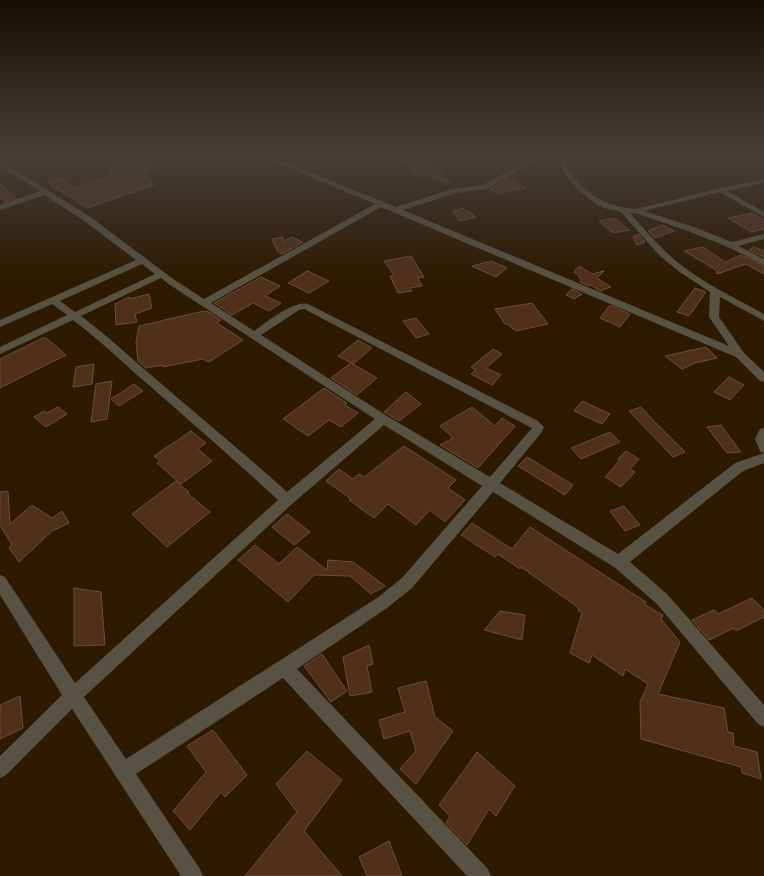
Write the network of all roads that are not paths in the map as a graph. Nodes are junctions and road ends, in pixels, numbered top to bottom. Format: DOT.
graph roads {
  1 [pos="34,196"];
  2 [pos="51,196"];
  3 [pos="360,196"];
  4 [pos="440,196"];
  5 [pos="591,196"];
  6 [pos="696,196"];
  7 [pos="730,196"];
  8 [pos="380,204"];
  9 [pos="0,208"];
  10 [pos="396,210"];
  11 [pos="636,211"];
  12 [pos="625,212"];
  13 [pos="764,215"];
  14 [pos="764,236"];
  15 [pos="731,246"];
  16 [pos="141,261"];
  17 [pos="764,262"];
  18 [pos="160,274"];
  19 [pos="714,290"];
  20 [pos="53,300"];
  21 [pos="204,303"];
  22 [pos="73,316"];
  23 [pos="764,318"];
  24 [pos="0,324"];
  25 [pos="254,335"];
  26 [pos="0,351"];
  27 [pos="740,355"];
  28 [pos="764,378"];
  29 [pos="383,419"];
  30 [pos="764,432"];
  31 [pos="764,448"];
  32 [pos="764,458"];
  33 [pos="491,484"];
  34 [pos="287,500"];
  35 [pos="619,562"];
  36 [pos="0,582"];
  37 [pos="284,668"];
  38 [pos="73,696"];
  39 [pos="761,711"];
  40 [pos="0,769"];
  41 [pos="123,771"];
  42 [pos="193,876"];
  43 [pos="481,876"];
  1 -- 9 [label="street"];
  2 -- 16 [label="street"];
  3 -- 8 [label="street"];
  4 -- 10 [label="street"];
  5 -- 12 [label="street"];
  6 -- 11 [label="street"];
  7 -- 13 [label="street"];
  8 -- 10 [label="street"];
  8 -- 21 [label="street"];
  10 -- 27 [label="street"];
  11 -- 12 [label="street"];
  11 -- 15 [label="street"];
  12 -- 19 [label="street"];
  14 -- 15 [label="street"];
  15 -- 17 [label="street"];
  16 -- 18 [label="street"];
  16 -- 20 [label="street"];
  18 -- 21 [label="street"];
  18 -- 22 [label="street"];
  19 -- 23 [label="street"];
  19 -- 27 [label="street"];
  20 -- 22 [label="street"];
  20 -- 24 [label="street"];
  21 -- 25 [label="street"];
  22 -- 26 [label="street"];
  22 -- 34 [label="street"];
  25 -- 29 [label="street"];
  25 -- 33 [label="street"];
  27 -- 28 [label="street"];
  29 -- 33 [label="street"];
  29 -- 34 [label="street"];
  30 -- 31 [label="street"];
  32 -- 35 [label="street"];
  33 -- 35 [label="street"];
  33 -- 37 [label="street"];
  34 -- 38 [label="street"];
  35 -- 39 [label="street"];
  36 -- 38 [label="street"];
  37 -- 41 [label="street"];
  37 -- 43 [label="street"];
  38 -- 40 [label="street"];
  38 -- 41 [label="street"];
  41 -- 42 [label="street"];
}
